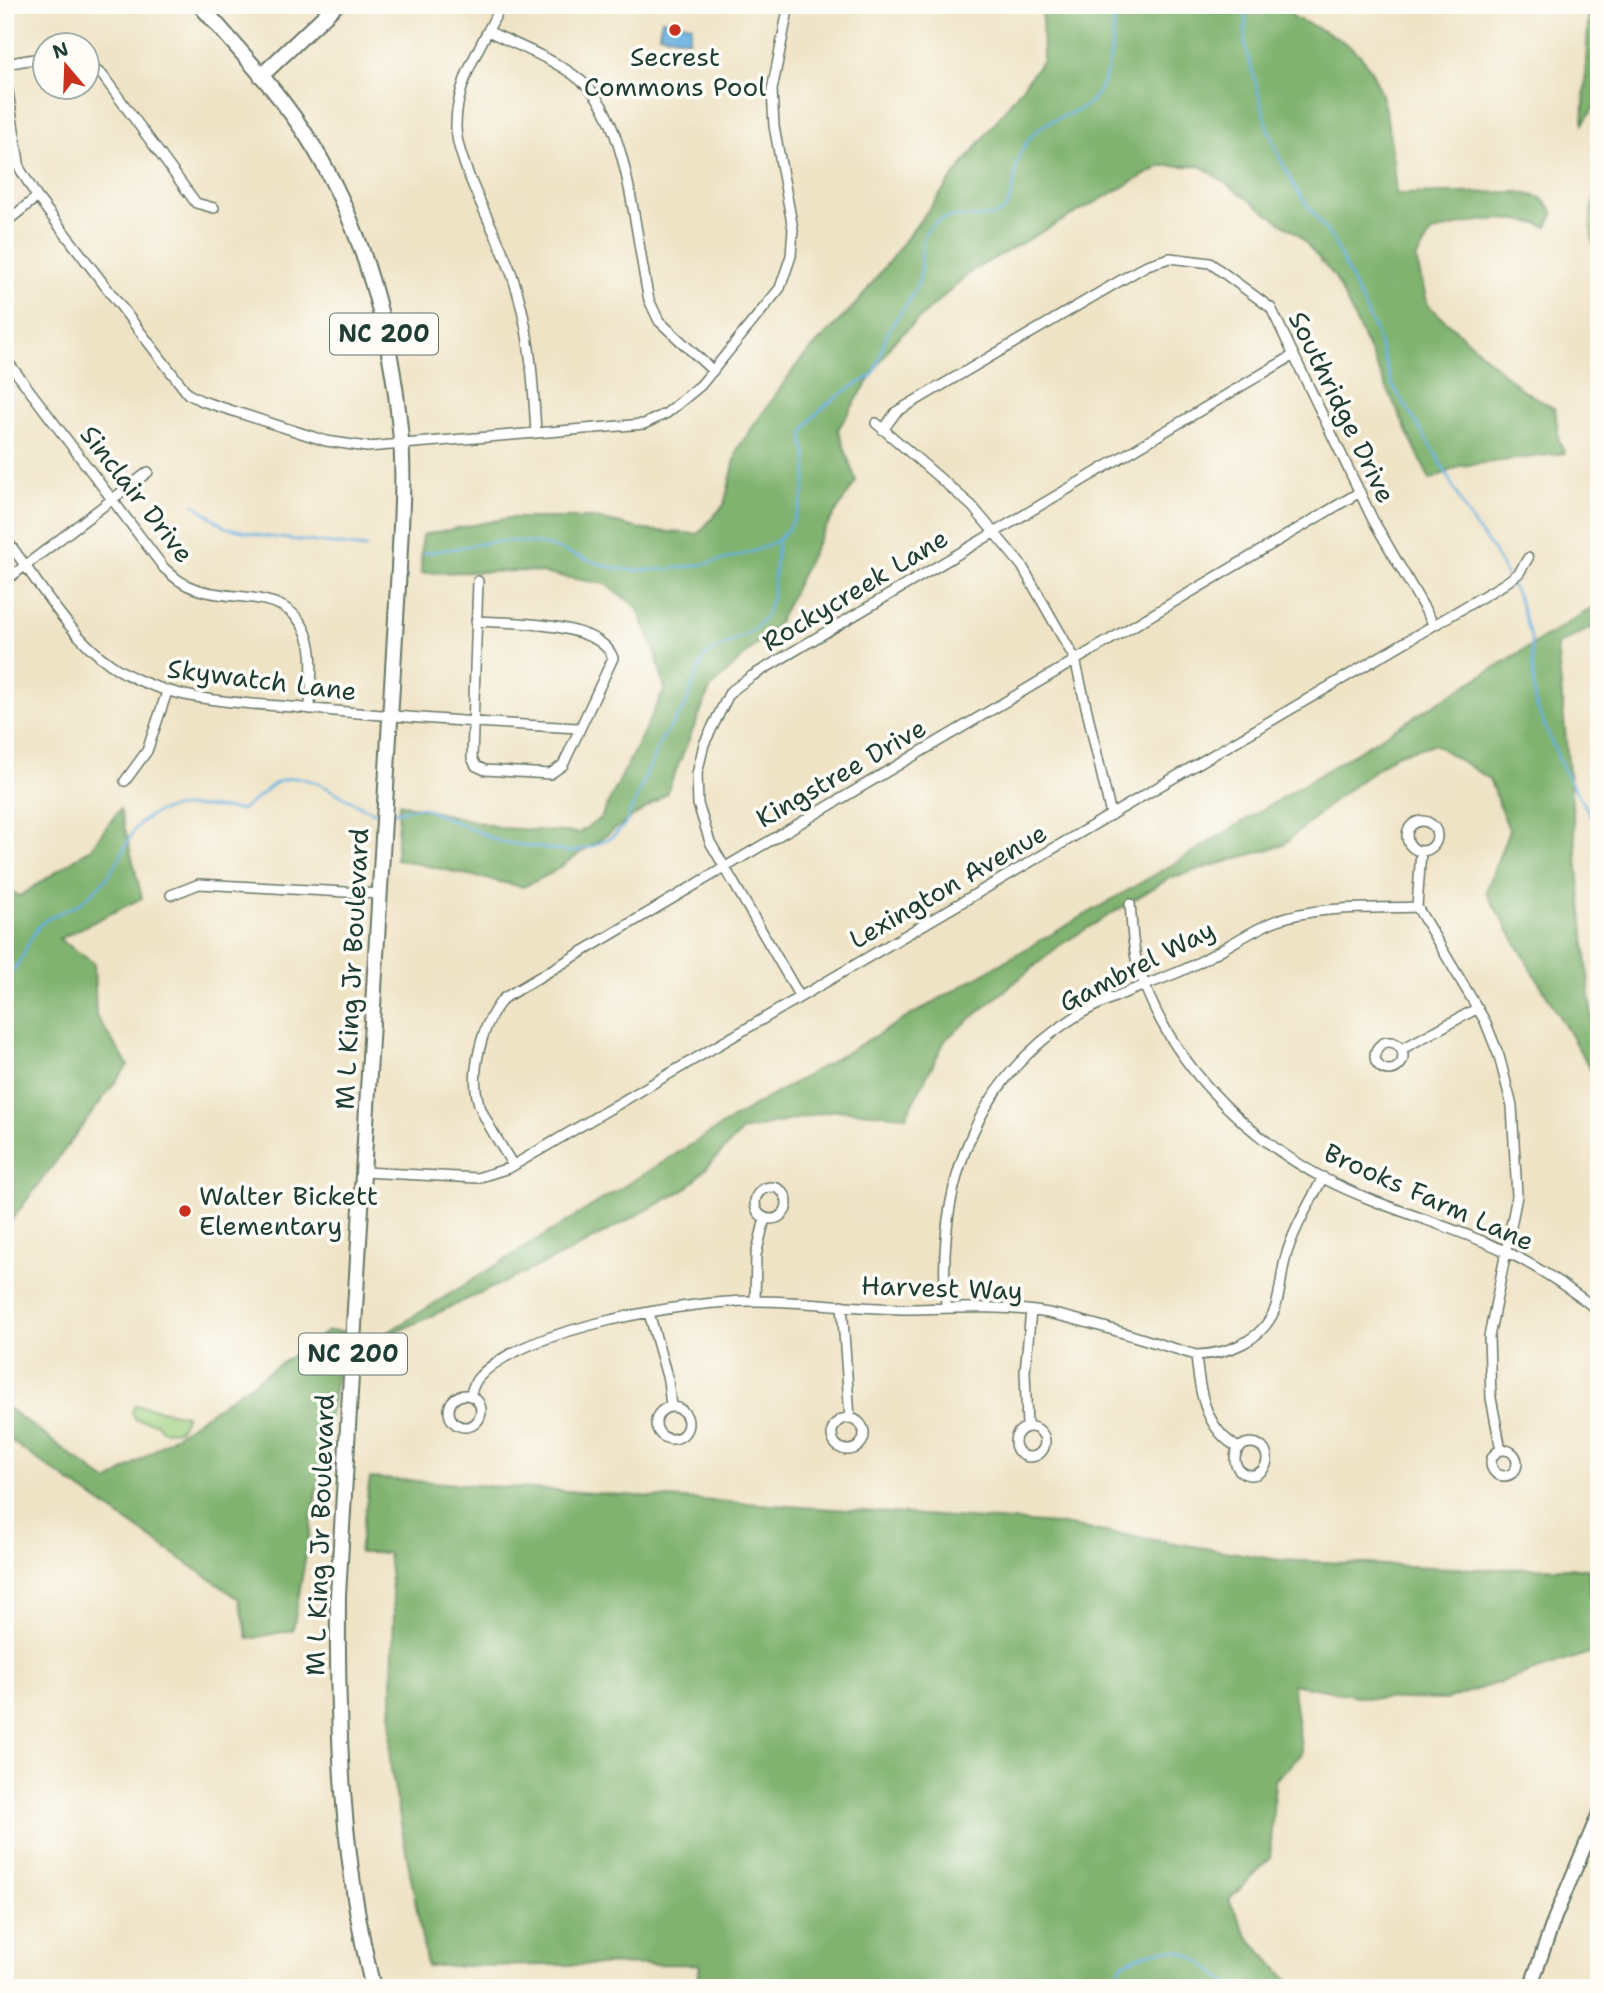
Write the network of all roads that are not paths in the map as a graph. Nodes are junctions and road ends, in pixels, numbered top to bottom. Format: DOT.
graph roads {
  1 [pos="200,5"];
  2 [pos="336,5"];
  3 [pos="500,5"];
  4 [pos="789,5"];
  5 [pos="488,31"];
  6 [pos="32,59"];
  7 [pos="5,64"];
  8 [pos="5,72"];
  9 [pos="102,75"];
  10 [pos="261,76"];
  11 [pos="37,197"];
  12 [pos="214,208"];
  13 [pos="5,223"];
  14 [pos="1294,355"];
  15 [pos="5,358"];
  16 [pos="713,371"];
  17 [pos="536,433"];
  18 [pos="401,443"];
  19 [pos="148,472"];
  20 [pos="1360,492"];
  21 [pos="112,499"];
  22 [pos="995,532"];
  23 [pos="5,538"];
  24 [pos="1528,558"];
  25 [pos="26,566"];
  26 [pos="5,581"];
  27 [pos="478,582"];
  28 [pos="476,621"];
  29 [pos="1434,625"];
  30 [pos="1075,659"];
  31 [pos="167,692"];
  32 [pos="310,709"];
  33 [pos="391,717"];
  34 [pos="472,722"];
  35 [pos="578,728"];
  36 [pos="125,781"];
  37 [pos="1111,815"];
  38 [pos="1421,851"];
  39 [pos="724,866"];
  40 [pos="381,894"];
  41 [pos="171,895"];
  42 [pos="1130,904"];
  43 [pos="1417,907"];
  44 [pos="1147,985"];
  45 [pos="800,997"];
  46 [pos="1478,1008"];
  47 [pos="1402,1049"];
  48 [pos="513,1166"];
  49 [pos="364,1172"];
  50 [pos="1323,1177"];
  51 [pos="765,1218"];
  52 [pos="1506,1252"];
  53 [pos="755,1301"];
  54 [pos="842,1305"];
  55 [pos="946,1306"];
  56 [pos="1031,1311"];
  57 [pos="1599,1311"];
  58 [pos="649,1313"];
  59 [pos="1196,1355"];
  60 [pos="470,1396"];
  61 [pos="671,1406"];
  62 [pos="849,1418"];
  63 [pos="1027,1427"];
  64 [pos="1239,1448"];
  65 [pos="1502,1450"];
  66 [pos="1599,1814"];
  67 [pos="373,1988"];
  68 [pos="1530,1988"];
  1 -- 10 [label="main road, M L King Jr Boulevard / NC 200"];
  2 -- 10 [label="main road"];
  3 -- 5 [label="street"];
  4 -- 16 [label="street"];
  5 -- 16 [label="street"];
  5 -- 17 [label="street"];
  6 -- 7 [label="street"];
  8 -- 11 [label="street"];
  9 -- 12 [label="street"];
  10 -- 18 [label="main road, M L King Jr Boulevard / NC 200"];
  11 -- 13 [label="street"];
  11 -- 18 [label="street"];
  14 -- 20 [label="street, Southridge Drive"];
  14 -- 22 [label="street, Rockycreek Lane"];
  14 -- 22 [label="street, Southridge Drive"];
  15 -- 21 [label="street, Sinclair Drive"];
  16 -- 17 [label="street"];
  17 -- 18 [label="street"];
  18 -- 33 [label="main road, M L King Jr Boulevard / NC 200"];
  19 -- 21 [label="street"];
  20 -- 29 [label="street, Southridge Drive"];
  20 -- 30 [label="street, Kingstree Drive"];
  21 -- 25 [label="street"];
  21 -- 32 [label="street, Sinclair Drive"];
  22 -- 30 [label="street"];
  22 -- 39 [label="street, Rockycreek Lane"];
  23 -- 25 [label="street, Skywatch Lane"];
  24 -- 29 [label="street, Lexington Avenue"];
  25 -- 26 [label="street"];
  25 -- 31 [label="street, Skywatch Lane"];
  27 -- 28 [label="street"];
  28 -- 34 [label="street"];
  28 -- 35 [label="street"];
  29 -- 37 [label="street, Lexington Avenue"];
  30 -- 37 [label="street"];
  30 -- 39 [label="street, Kingstree Drive"];
  31 -- 32 [label="street, Skywatch Lane"];
  31 -- 36 [label="street"];
  32 -- 33 [label="street, Skywatch Lane"];
  33 -- 34 [label="street, Skywatch Lane"];
  33 -- 40 [label="main road, M L King Jr Boulevard / NC 200"];
  34 -- 35 [label="street, Skywatch Lane"];
  34 -- 35 [label="street"];
  37 -- 45 [label="street, Lexington Avenue"];
  38 -- 43 [label="street"];
  39 -- 45 [label="street, Rockycreek Lane"];
  39 -- 48 [label="street, Kingstree Drive"];
  40 -- 41 [label="street"];
  40 -- 49 [label="main road, M L King Jr Boulevard / NC 200"];
  42 -- 44 [label="street, Brooks Farm Lane"];
  43 -- 44 [label="street, Gambrel Way"];
  43 -- 46 [label="street"];
  44 -- 50 [label="street, Brooks Farm Lane"];
  44 -- 55 [label="street, Gambrel Way"];
  45 -- 48 [label="street, Lexington Avenue"];
  46 -- 47 [label="street"];
  46 -- 52 [label="street"];
  48 -- 49 [label="street, Lexington Avenue"];
  49 -- 67 [label="main road, M L King Jr Boulevard / NC 200"];
  50 -- 52 [label="street, Brooks Farm Lane"];
  50 -- 59 [label="street, Harvest Way"];
  51 -- 53 [label="street"];
  52 -- 57 [label="street, Brooks Farm Lane"];
  52 -- 65 [label="street"];
  53 -- 54 [label="street, Harvest Way"];
  53 -- 58 [label="street, Harvest Way"];
  54 -- 55 [label="street, Harvest Way"];
  54 -- 62 [label="street"];
  55 -- 56 [label="street, Harvest Way"];
  56 -- 59 [label="street, Harvest Way"];
  56 -- 63 [label="street"];
  58 -- 60 [label="street, Harvest Way"];
  58 -- 61 [label="street"];
  59 -- 64 [label="street"];
  66 -- 68 [label="main road"];
}
